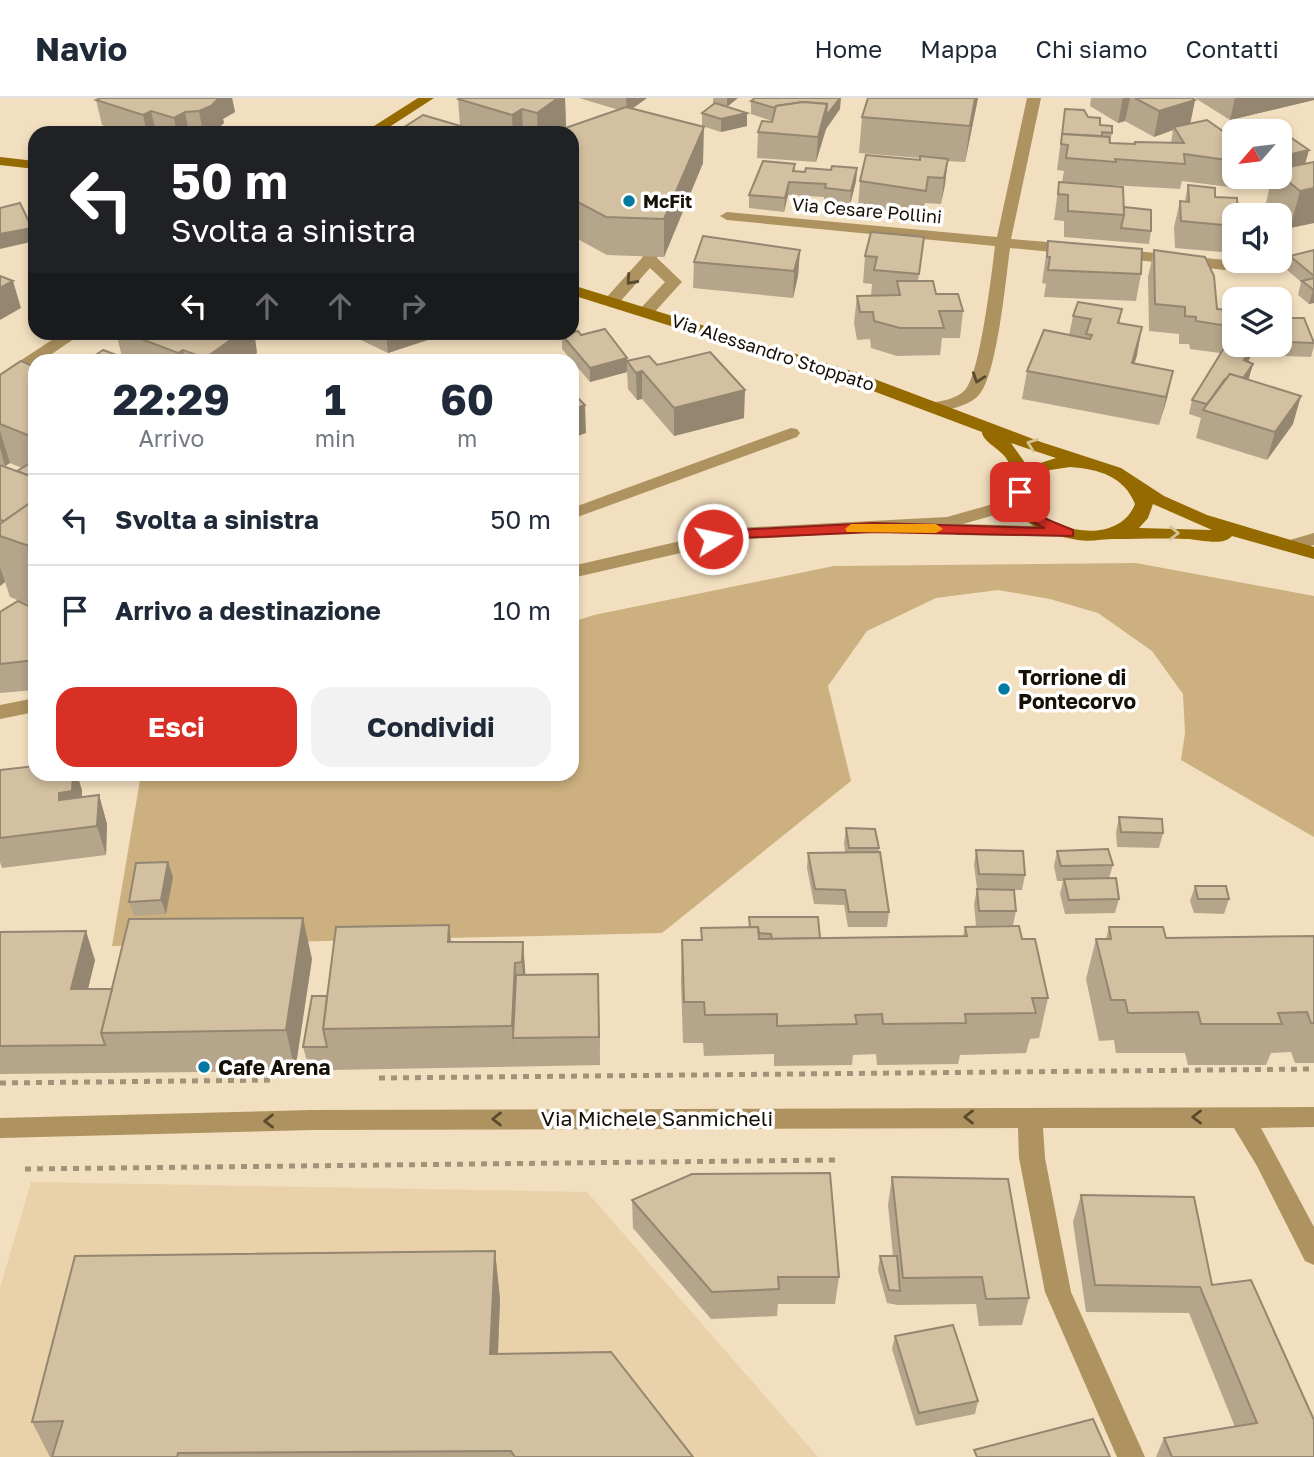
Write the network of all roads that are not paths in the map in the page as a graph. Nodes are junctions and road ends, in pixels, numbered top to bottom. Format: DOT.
graph roads {
  1 [pos="427,98"];
  2 [pos="1034,98"];
  3 [pos="381,126"];
  4 [pos="0,162"];
  5 [pos="28,164"];
  6 [pos="727,216"];
  7 [pos="665,219"];
  8 [pos="1004,242"];
  9 [pos="649,260"];
  10 [pos="1222,265"];
  11 [pos="579,292"];
  12 [pos="612,301"];
  13 [pos="646,312"];
  14 [pos="64,340"];
  15 [pos="42,354"];
  16 [pos="28,363"];
  17 [pos="0,381"];
  18 [pos="936,407"];
  19 [pos="971,421"];
  20 [pos="791,433"];
  21 [pos="1093,464"];
  22 [pos="1137,487"];
  23 [pos="1020,488"];
  24 [pos="579,511"];
  25 [pos="874,528"];
  26 [pos="1069,533"];
  27 [pos="1106,535"];
  28 [pos="1314,539"];
  29 [pos="1290,546"];
  30 [pos="1314,553"];
  31 [pos="579,570"];
  32 [pos="28,706"];
  33 [pos="0,712"];
  34 [pos="1030,1117"];
  35 [pos="1241,1117"];
  36 [pos="1314,1117"];
  37 [pos="0,1128"];
  38 [pos="1314,1253"];
  39 [pos="1131,1457"];
  1 -- 3 [label="main road"];
  2 -- 8 [label="street"];
  4 -- 5 [label="main road"];
  6 -- 8 [label="street, Via Cesare Pollini"];
  7 -- 9 [label="street"];
  8 -- 10 [label="street, Via Cesare Pollini"];
  8 -- 18 [label="street, one-way"];
  9 -- 12 [label="street, one-way"];
  9 -- 13 [label="street"];
  11 -- 12 [label="main road, Via Alessandro Stoppato"];
  12 -- 13 [label="main road, Via Alessandro Stoppato"];
  13 -- 18 [label="main road, Via Alessandro Stoppato"];
  14 -- 15 [label="street"];
  16 -- 17 [label="street"];
  18 -- 19 [label="main road, Via Alessandro Stoppato"];
  21 -- 19 [label="main road, Via Alessandro Stoppato, one-way"];
  19 -- 23 [label="main road, Via Alessandro Stoppato"];
  20 -- 24 [label="street"];
  21 -- 22 [label="main road"];
  21 -- 23 [label="main road"];
  22 -- 27 [label="main road"];
  22 -- 29 [label="main road"];
  23 -- 25 [label="street"];
  23 -- 26 [label="main road"];
  25 -- 26 [label="street"];
  25 -- 31 [label="street"];
  26 -- 27 [label="main road"];
  27 -- 29 [label="main road, one-way"];
  28 -- 29 [label="street"];
  29 -- 30 [label="main road"];
  32 -- 33 [label="street"];
  35 -- 34 [label="street, Via Michele Sanmicheli, one-way"];
  34 -- 37 [label="street, Via Michele Sanmicheli, one-way"];
  34 -- 39 [label="street"];
  35 -- 36 [label="street, Via Michele Sanmicheli"];
  35 -- 38 [label="street"];
}
